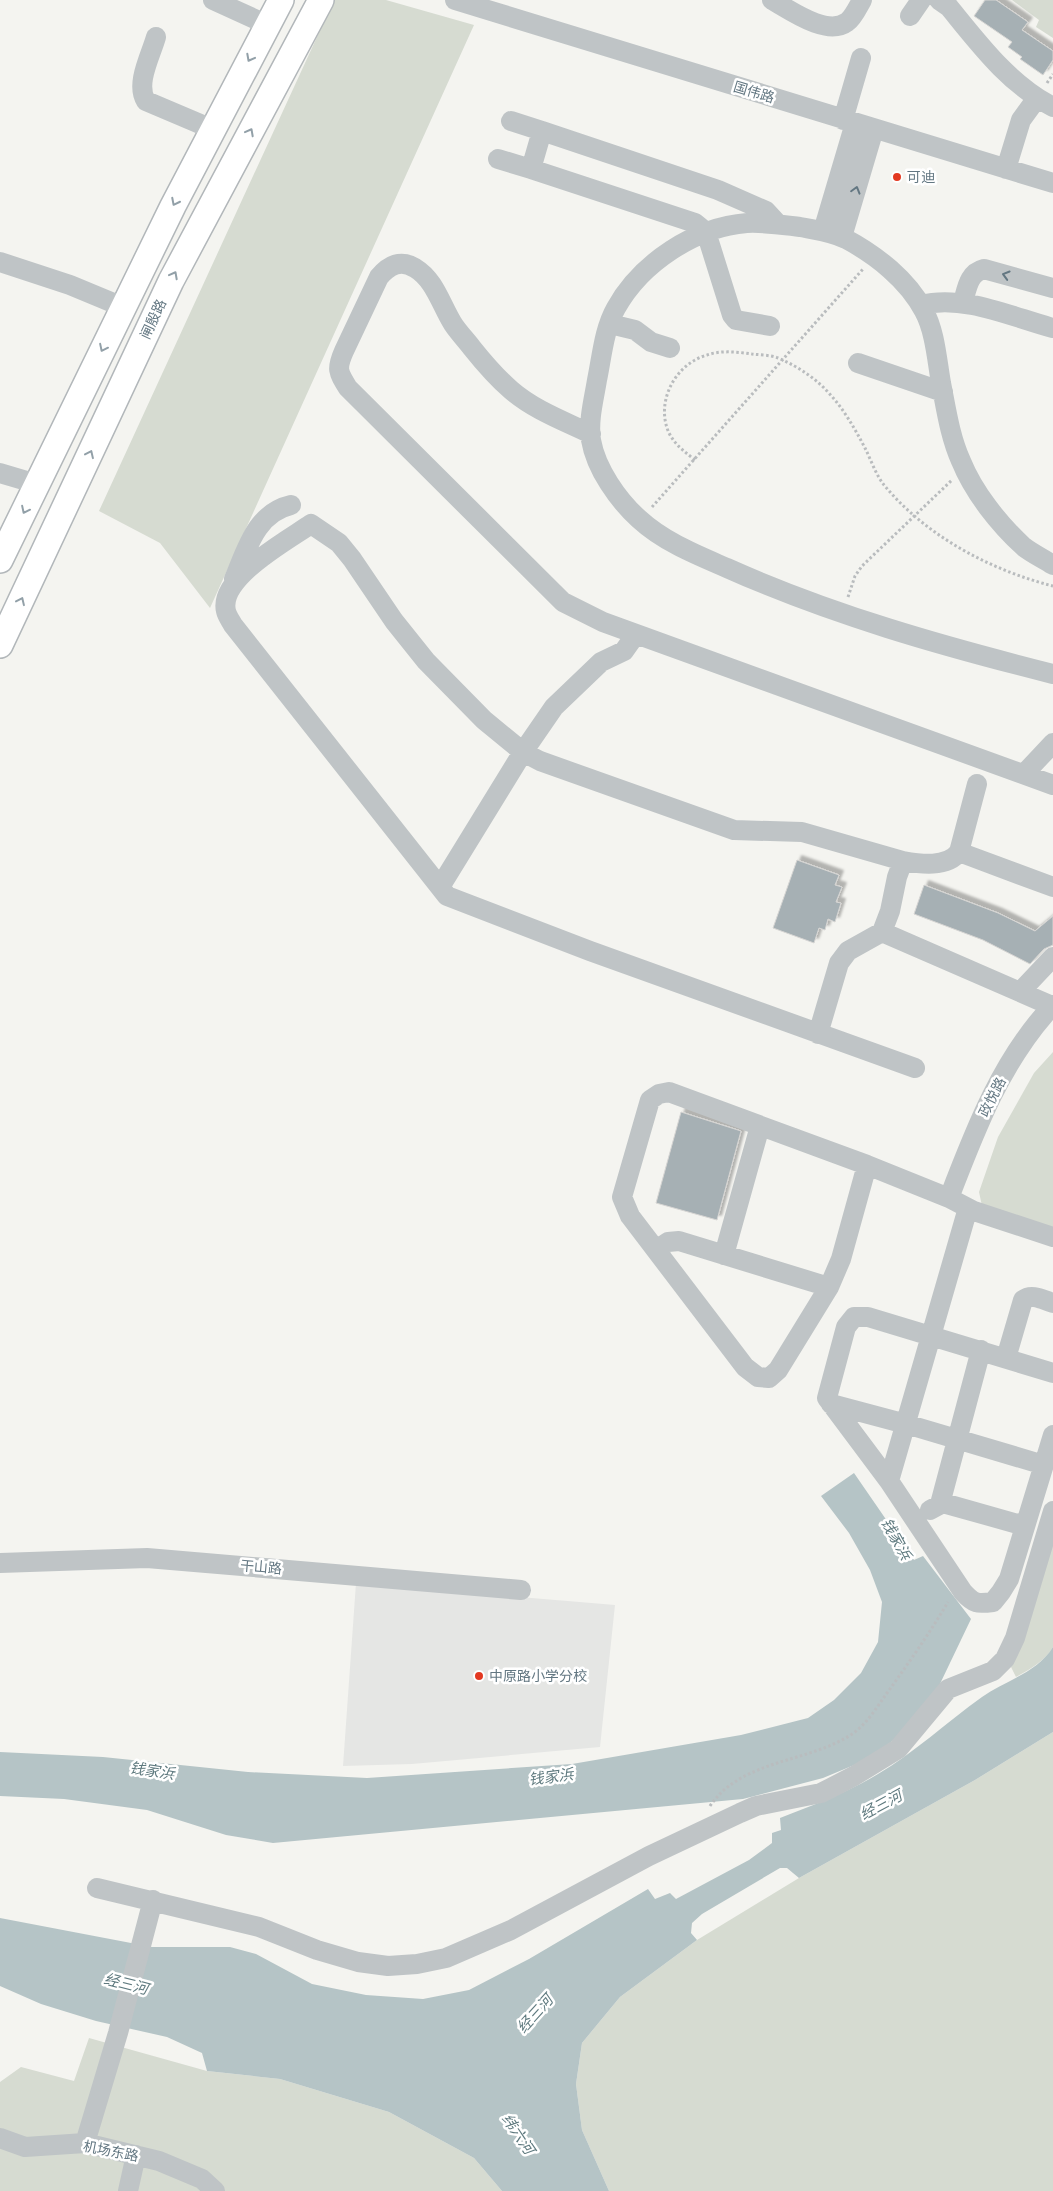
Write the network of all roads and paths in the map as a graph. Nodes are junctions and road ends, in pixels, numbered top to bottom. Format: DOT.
graph roads {
  1 [pos="213,0"];
  2 [pos="281,0"];
  3 [pos="321,0"];
  4 [pos="454,0"];
  5 [pos="772,0"];
  6 [pos="862,0"];
  7 [pos="939,0"];
  8 [pos="268,24"];
  9 [pos="156,37"];
  10 [pos="861,58"];
  11 [pos="1045,103"];
  12 [pos="511,121"];
  13 [pos="849,121"];
  14 [pos="212,129"];
  15 [pos="874,129"];
  16 [pos="542,131"];
  17 [pos="498,159"];
  18 [pos="531,169"];
  19 [pos="1006,169"];
  20 [pos="1053,183"];
  21 [pos="778,224"];
  22 [pos="822,231"];
  23 [pos="706,232"];
  24 [pos="842,237"];
  25 [pos="874,257"];
  26 [pos="0,262"];
  27 [pos="1053,288"];
  28 [pos="963,302"];
  29 [pos="921,305"];
  30 [pos="123,307"];
  31 [pos="610,324"];
  32 [pos="770,326"];
  33 [pos="1053,328"];
  34 [pos="670,348"];
  35 [pos="782,360"];
  36 [pos="858,364"];
  37 [pos="943,392"];
  38 [pos="591,434"];
  39 [pos="695,460"];
  40 [pos="964,468"];
  41 [pos="0,473"];
  42 [pos="37,484"];
  43 [pos="291,504"];
  44 [pos="915,516"];
  45 [pos="640,521"];
  46 [pos="0,560"];
  47 [pos="1053,564"];
  48 [pos="1053,586"];
  49 [pos="228,592"];
  50 [pos="843,614"];
  51 [pos="636,634"];
  52 [pos="0,645"];
  53 [pos="1053,674"];
  54 [pos="1053,743"];
  55 [pos="523,752"];
  56 [pos="1024,774"];
  57 [pos="977,784"];
  58 [pos="1053,785"];
  59 [pos="958,852"];
  60 [pos="903,861"];
  61 [pos="440,887"];
  62 [pos="1053,887"];
  63 [pos="882,932"];
  64 [pos="1053,957"];
  65 [pos="1020,992"];
  66 [pos="1052,1006"];
  67 [pos="818,1034"];
  68 [pos="915,1068"];
  69 [pos="760,1126"];
  70 [pos="867,1165"];
  71 [pos="949,1198"];
  72 [pos="968,1208"];
  73 [pos="1053,1237"];
  74 [pos="656,1250"];
  75 [pos="724,1255"];
  76 [pos="829,1286"];
  77 [pos="1053,1303"];
  78 [pos="933,1335"];
  79 [pos="981,1350"];
  80 [pos="1006,1358"];
  81 [pos="1053,1373"];
  82 [pos="831,1404"];
  83 [pos="906,1424"];
  84 [pos="1053,1435"];
  85 [pos="957,1439"];
  86 [pos="1044,1465"];
  87 [pos="889,1482"];
  88 [pos="940,1504"];
  89 [pos="1053,1512"];
  90 [pos="916,1521"];
  91 [pos="1025,1526"];
  92 [pos="0,1564"];
  93 [pos="958,1585"];
  94 [pos="521,1590"];
  95 [pos="691,1836"];
  96 [pos="98,1888"];
  97 [pos="153,1900"];
  98 [pos="0,2138"];
  99 [pos="86,2143"];
  100 [pos="136,2155"];
  101 [pos="128,2191"];
  102 [pos="215,2191"];
  1 -- 8 [label="street"];
  2 -- 8 [label="main road"];
  52 -- 3 [label="main road, 闸殷路, one-way"];
  4 -- 13 [label="street, 国伟路"];
  5 -- 6 [label="street"];
  7 -- 11 [label="street"];
  8 -- 14 [label="main road, one-way"];
  9 -- 14 [label="street"];
  10 -- 13 [label="street"];
  11 -- 19 [label="street"];
  12 -- 16 [label="street"];
  13 -- 15 [label="street, 国伟路"];
  13 -- 22 [label="street"];
  14 -- 30 [label="main road, one-way"];
  15 -- 19 [label="street, 国伟路"];
  24 -- 15 [label="street, one-way"];
  16 -- 18 [label="street"];
  16 -- 21 [label="street"];
  17 -- 18 [label="street"];
  18 -- 23 [label="street"];
  19 -- 20 [label="street, 国伟路"];
  21 -- 22 [label="street"];
  21 -- 23 [label="street"];
  22 -- 24 [label="street"];
  23 -- 31 [label="street"];
  23 -- 32 [label="street"];
  24 -- 25 [label="street"];
  25 -- 29 [label="street"];
  25 -- 35 [label="path"];
  26 -- 30 [label="street"];
  27 -- 28 [label="street, one-way"];
  28 -- 29 [label="street"];
  28 -- 33 [label="street"];
  29 -- 37 [label="street"];
  30 -- 42 [label="main road, one-way"];
  31 -- 34 [label="street"];
  31 -- 38 [label="street"];
  35 -- 39 [label="path"];
  35 -- 39 [label="path"];
  35 -- 44 [label="path"];
  36 -- 37 [label="street"];
  37 -- 40 [label="street"];
  38 -- 45 [label="street"];
  38 -- 51 [label="street"];
  39 -- 45 [label="path"];
  40 -- 44 [label="path"];
  40 -- 47 [label="street"];
  41 -- 42 [label="street"];
  42 -- 46 [label="main road, one-way"];
  43 -- 49 [label="street"];
  44 -- 48 [label="path"];
  44 -- 50 [label="path"];
  45 -- 50 [label="street"];
  49 -- 55 [label="street"];
  49 -- 61 [label="street"];
  50 -- 53 [label="street"];
  51 -- 55 [label="street"];
  51 -- 56 [label="street"];
  54 -- 56 [label="street"];
  55 -- 60 [label="street"];
  55 -- 61 [label="street"];
  56 -- 58 [label="street"];
  57 -- 59 [label="street"];
  59 -- 60 [label="street"];
  59 -- 62 [label="street"];
  60 -- 63 [label="street"];
  61 -- 67 [label="street"];
  63 -- 65 [label="street"];
  63 -- 67 [label="street"];
  64 -- 65 [label="street"];
  65 -- 66 [label="street"];
  66 -- 71 [label="street, 政悦路"];
  67 -- 68 [label="street"];
  69 -- 70 [label="street"];
  69 -- 74 [label="street"];
  69 -- 75 [label="street"];
  70 -- 71 [label="street"];
  70 -- 76 [label="street"];
  71 -- 72 [label="street"];
  72 -- 73 [label="street"];
  72 -- 78 [label="street"];
  74 -- 75 [label="street"];
  74 -- 76 [label="street"];
  75 -- 76 [label="street"];
  77 -- 80 [label="street"];
  78 -- 79 [label="street"];
  78 -- 82 [label="street"];
  78 -- 83 [label="street"];
  79 -- 80 [label="street"];
  79 -- 85 [label="street"];
  80 -- 81 [label="street"];
  82 -- 83 [label="street"];
  82 -- 87 [label="street"];
  83 -- 85 [label="street"];
  83 -- 87 [label="street"];
  84 -- 86 [label="street"];
  85 -- 86 [label="street"];
  85 -- 88 [label="street"];
  86 -- 91 [label="street"];
  87 -- 90 [label="street"];
  88 -- 90 [label="street"];
  88 -- 91 [label="street"];
  89 -- 95 [label="street"];
  90 -- 93 [label="street"];
  91 -- 93 [label="street"];
  92 -- 94 [label="street, 干山路"];
  93 -- 95 [label="path"];
  95 -- 97 [label="street"];
  96 -- 97 [label="street"];
  97 -- 99 [label="street"];
  98 -- 99 [label="street, 机场东路"];
  99 -- 100 [label="street, 机场东路"];
  100 -- 101 [label="street"];
  100 -- 102 [label="street, 机场东路"];
}
